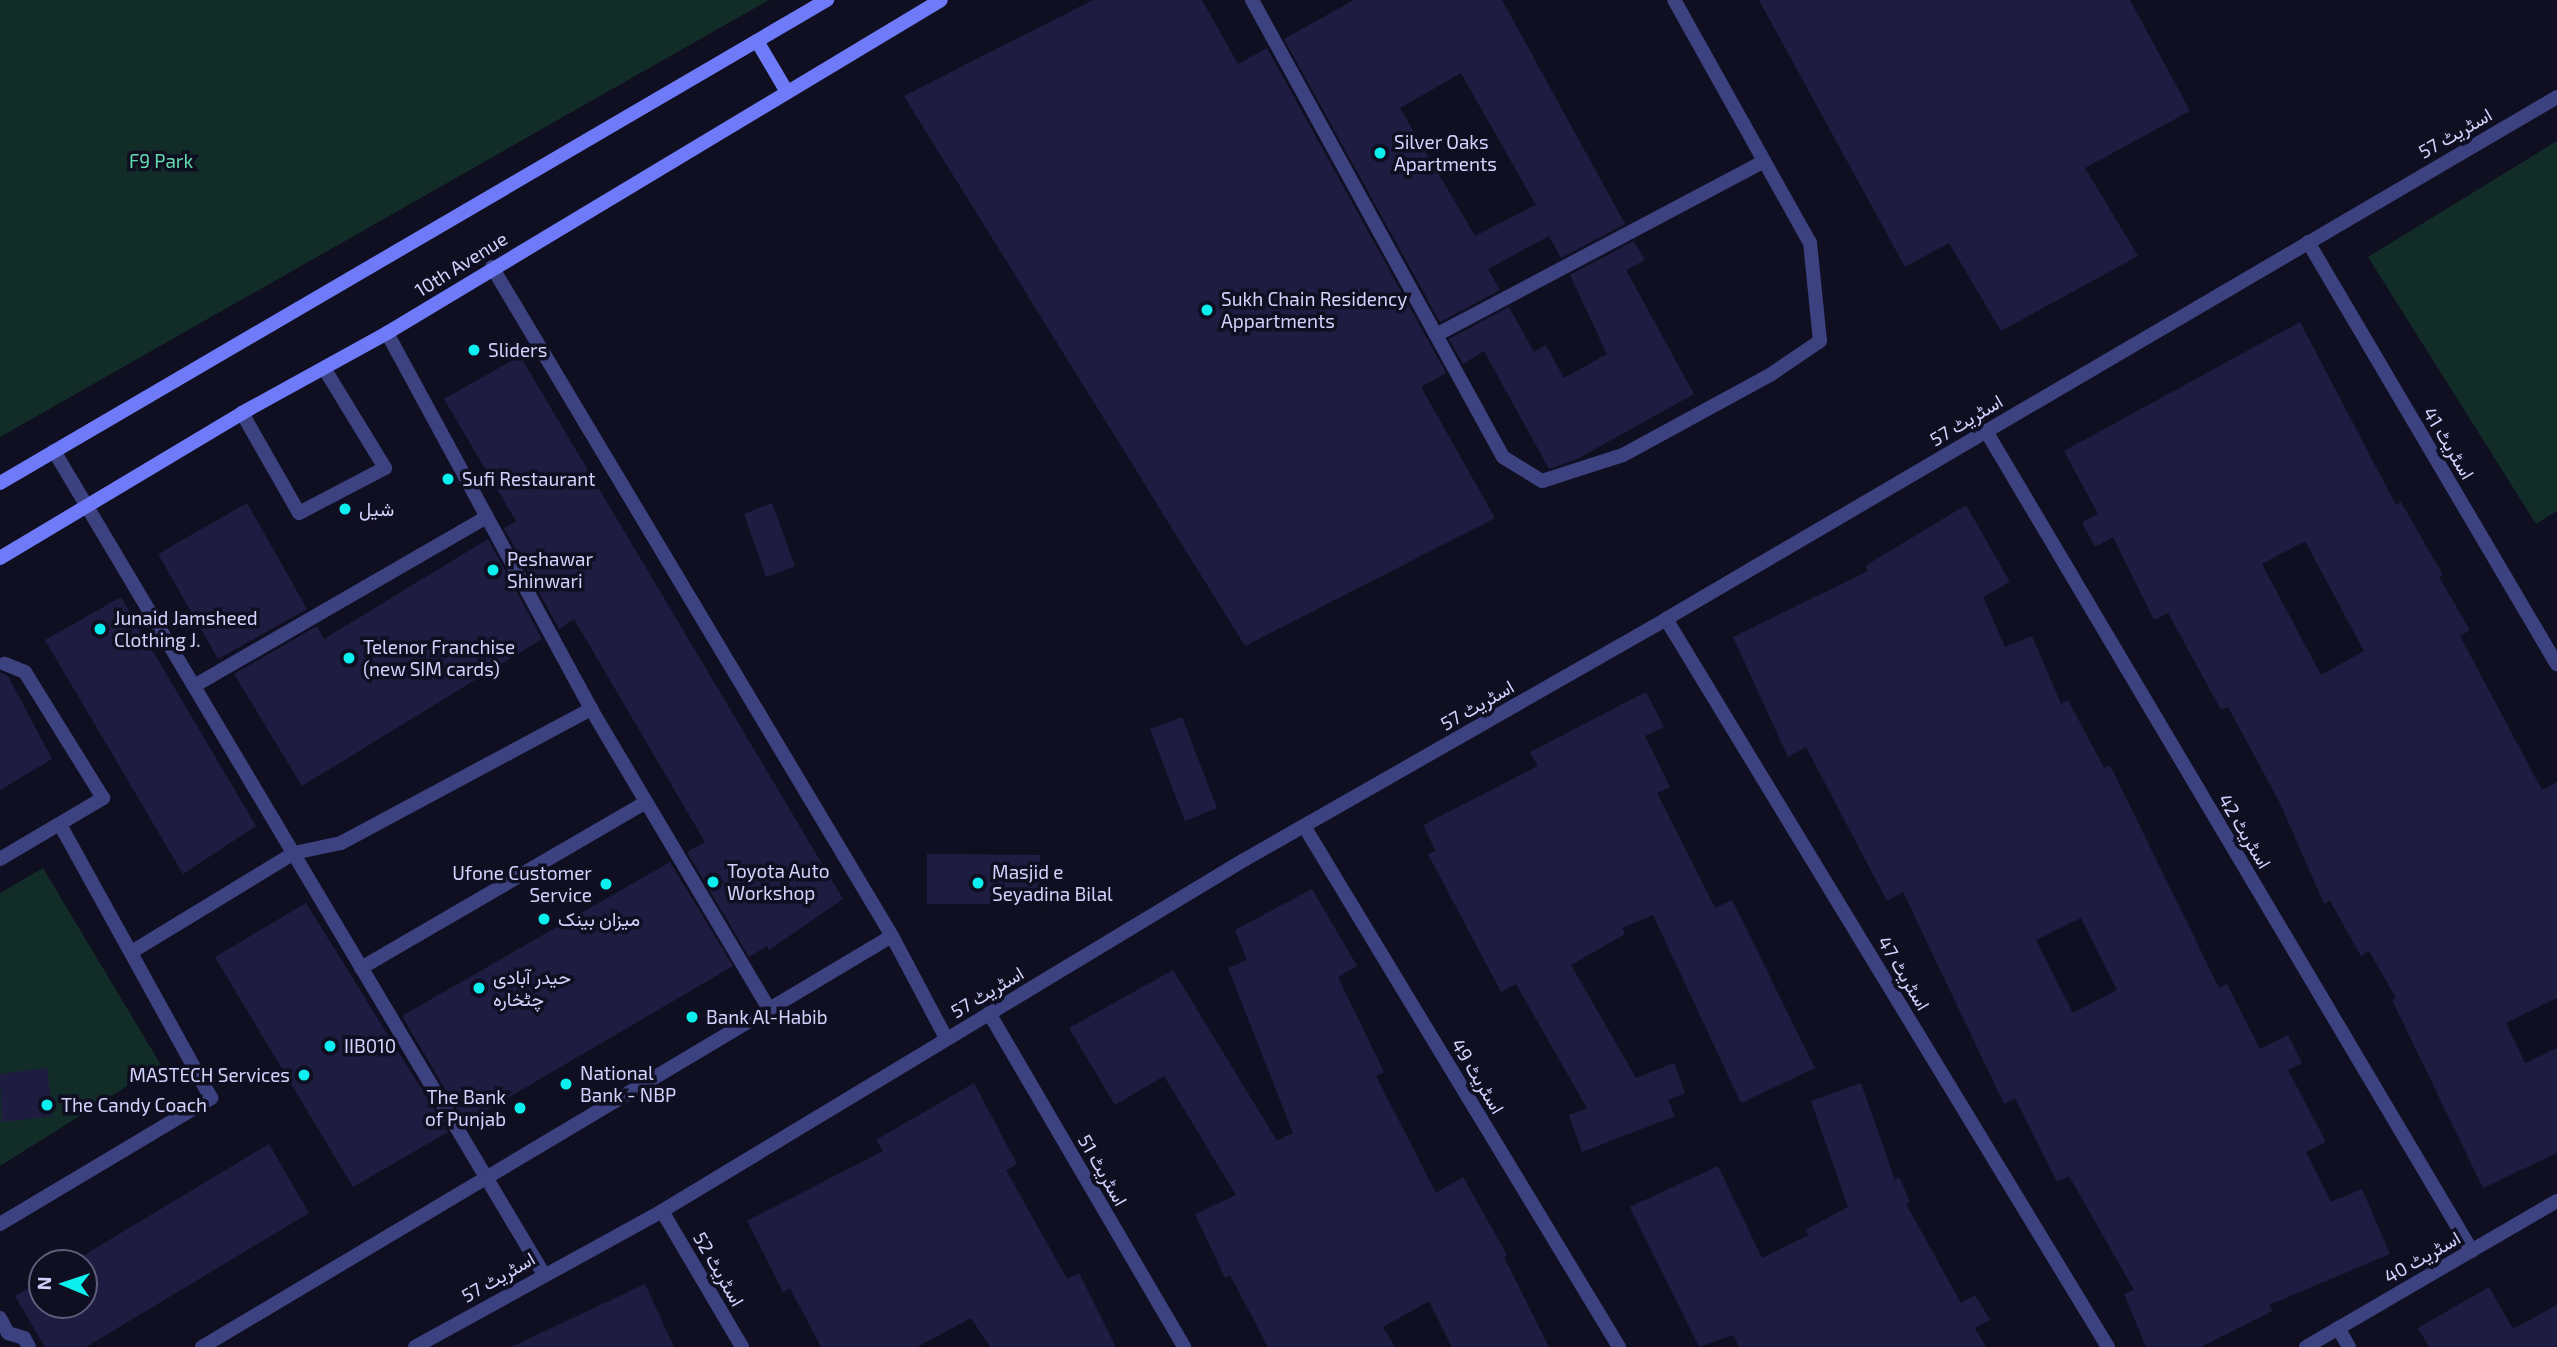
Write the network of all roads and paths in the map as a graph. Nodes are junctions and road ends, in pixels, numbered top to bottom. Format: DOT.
graph roads {
  1 [pos="827,0"];
  2 [pos="941,0"];
  3 [pos="1252,0"];
  4 [pos="1675,0"];
  5 [pos="757,41"];
  6 [pos="787,92"];
  7 [pos="2557,97"];
  8 [pos="1764,160"];
  9 [pos="2308,242"];
  10 [pos="492,267"];
  11 [pos="387,333"];
  12 [pos="1436,335"];
  13 [pos="324,368"];
  14 [pos="242,413"];
  15 [pos="1986,431"];
  16 [pos="54,451"];
  17 [pos="0,483"];
  18 [pos="89,506"];
  19 [pos="487,517"];
  20 [pos="0,558"];
  21 [pos="1666,620"];
  22 [pos="2,662"];
  23 [pos="2557,664"];
  24 [pos="194,686"];
  25 [pos="591,709"];
  26 [pos="646,802"];
  27 [pos="60,825"];
  28 [pos="1304,825"];
  29 [pos="293,853"];
  30 [pos="0,859"];
  31 [pos="892,936"];
  32 [pos="133,951"];
  33 [pos="361,968"];
  34 [pos="769,1009"];
  35 [pos="989,1013"];
  36 [pos="946,1038"];
  37 [pos="484,1180"];
  38 [pos="2557,1201"];
  39 [pos="662,1211"];
  40 [pos="0,1224"];
  41 [pos="2472,1251"];
  42 [pos="543,1273"];
  43 [pos="0,1318"];
  44 [pos="2338,1328"];
  45 [pos="29,1347"];
  46 [pos="202,1347"];
  47 [pos="415,1347"];
  48 [pos="742,1347"];
  49 [pos="1184,1347"];
  50 [pos="1619,1347"];
  51 [pos="2108,1347"];
  52 [pos="2306,1347"];
  53 [pos="2349,1347"];
  1 -- 5 [label="main road"];
  2 -- 6 [label="main road, 10th Avenue"];
  3 -- 12 [label="street"];
  4 -- 8 [label="street"];
  5 -- 6 [label="main road"];
  5 -- 16 [label="main road"];
  6 -- 10 [label="main road, 10th Avenue"];
  7 -- 9 [label="street, اسٹریٹ 57"];
  8 -- 12 [label="street"];
  8 -- 12 [label="street"];
  9 -- 15 [label="street, اسٹریٹ 57"];
  9 -- 23 [label="street, اسٹریٹ 41"];
  10 -- 11 [label="main road, 10th Avenue"];
  10 -- 31 [label="street"];
  11 -- 13 [label="main road, 10th Avenue"];
  11 -- 19 [label="street"];
  13 -- 14 [label="main road, 10th Avenue"];
  13 -- 14 [label="street"];
  14 -- 18 [label="main road, 10th Avenue"];
  15 -- 21 [label="street, اسٹریٹ 57"];
  15 -- 41 [label="street, اسٹریٹ 42"];
  16 -- 17 [label="main road"];
  16 -- 18 [label="street"];
  18 -- 20 [label="main road, 10th Avenue"];
  18 -- 24 [label="street"];
  19 -- 24 [label="street"];
  19 -- 25 [label="street"];
  21 -- 28 [label="street, اسٹریٹ 57"];
  21 -- 51 [label="street, اسٹریٹ 47"];
  22 -- 27 [label="street"];
  24 -- 29 [label="street"];
  25 -- 26 [label="street"];
  25 -- 29 [label="street"];
  26 -- 33 [label="street"];
  26 -- 34 [label="street"];
  27 -- 30 [label="street"];
  27 -- 32 [label="street"];
  28 -- 35 [label="street, اسٹریٹ 57"];
  28 -- 50 [label="street, اسٹریٹ 49"];
  29 -- 32 [label="street"];
  29 -- 33 [label="street"];
  31 -- 34 [label="street"];
  31 -- 36 [label="street"];
  32 -- 40 [label="street"];
  33 -- 37 [label="street"];
  34 -- 37 [label="street"];
  35 -- 36 [label="street, اسٹریٹ 57"];
  35 -- 49 [label="street, اسٹریٹ 51"];
  36 -- 39 [label="street, اسٹریٹ 57"];
  37 -- 42 [label="street"];
  37 -- 46 [label="street"];
  38 -- 41 [label="street, اسٹریٹ 40"];
  39 -- 42 [label="street, اسٹریٹ 57"];
  39 -- 48 [label="street, اسٹریٹ 52"];
  41 -- 44 [label="street, اسٹریٹ 40"];
  42 -- 47 [label="street, اسٹریٹ 57"];
  43 -- 45 [label="street"];
  44 -- 52 [label="street, اسٹریٹ 40"];
  44 -- 53 [label="street"];
}
